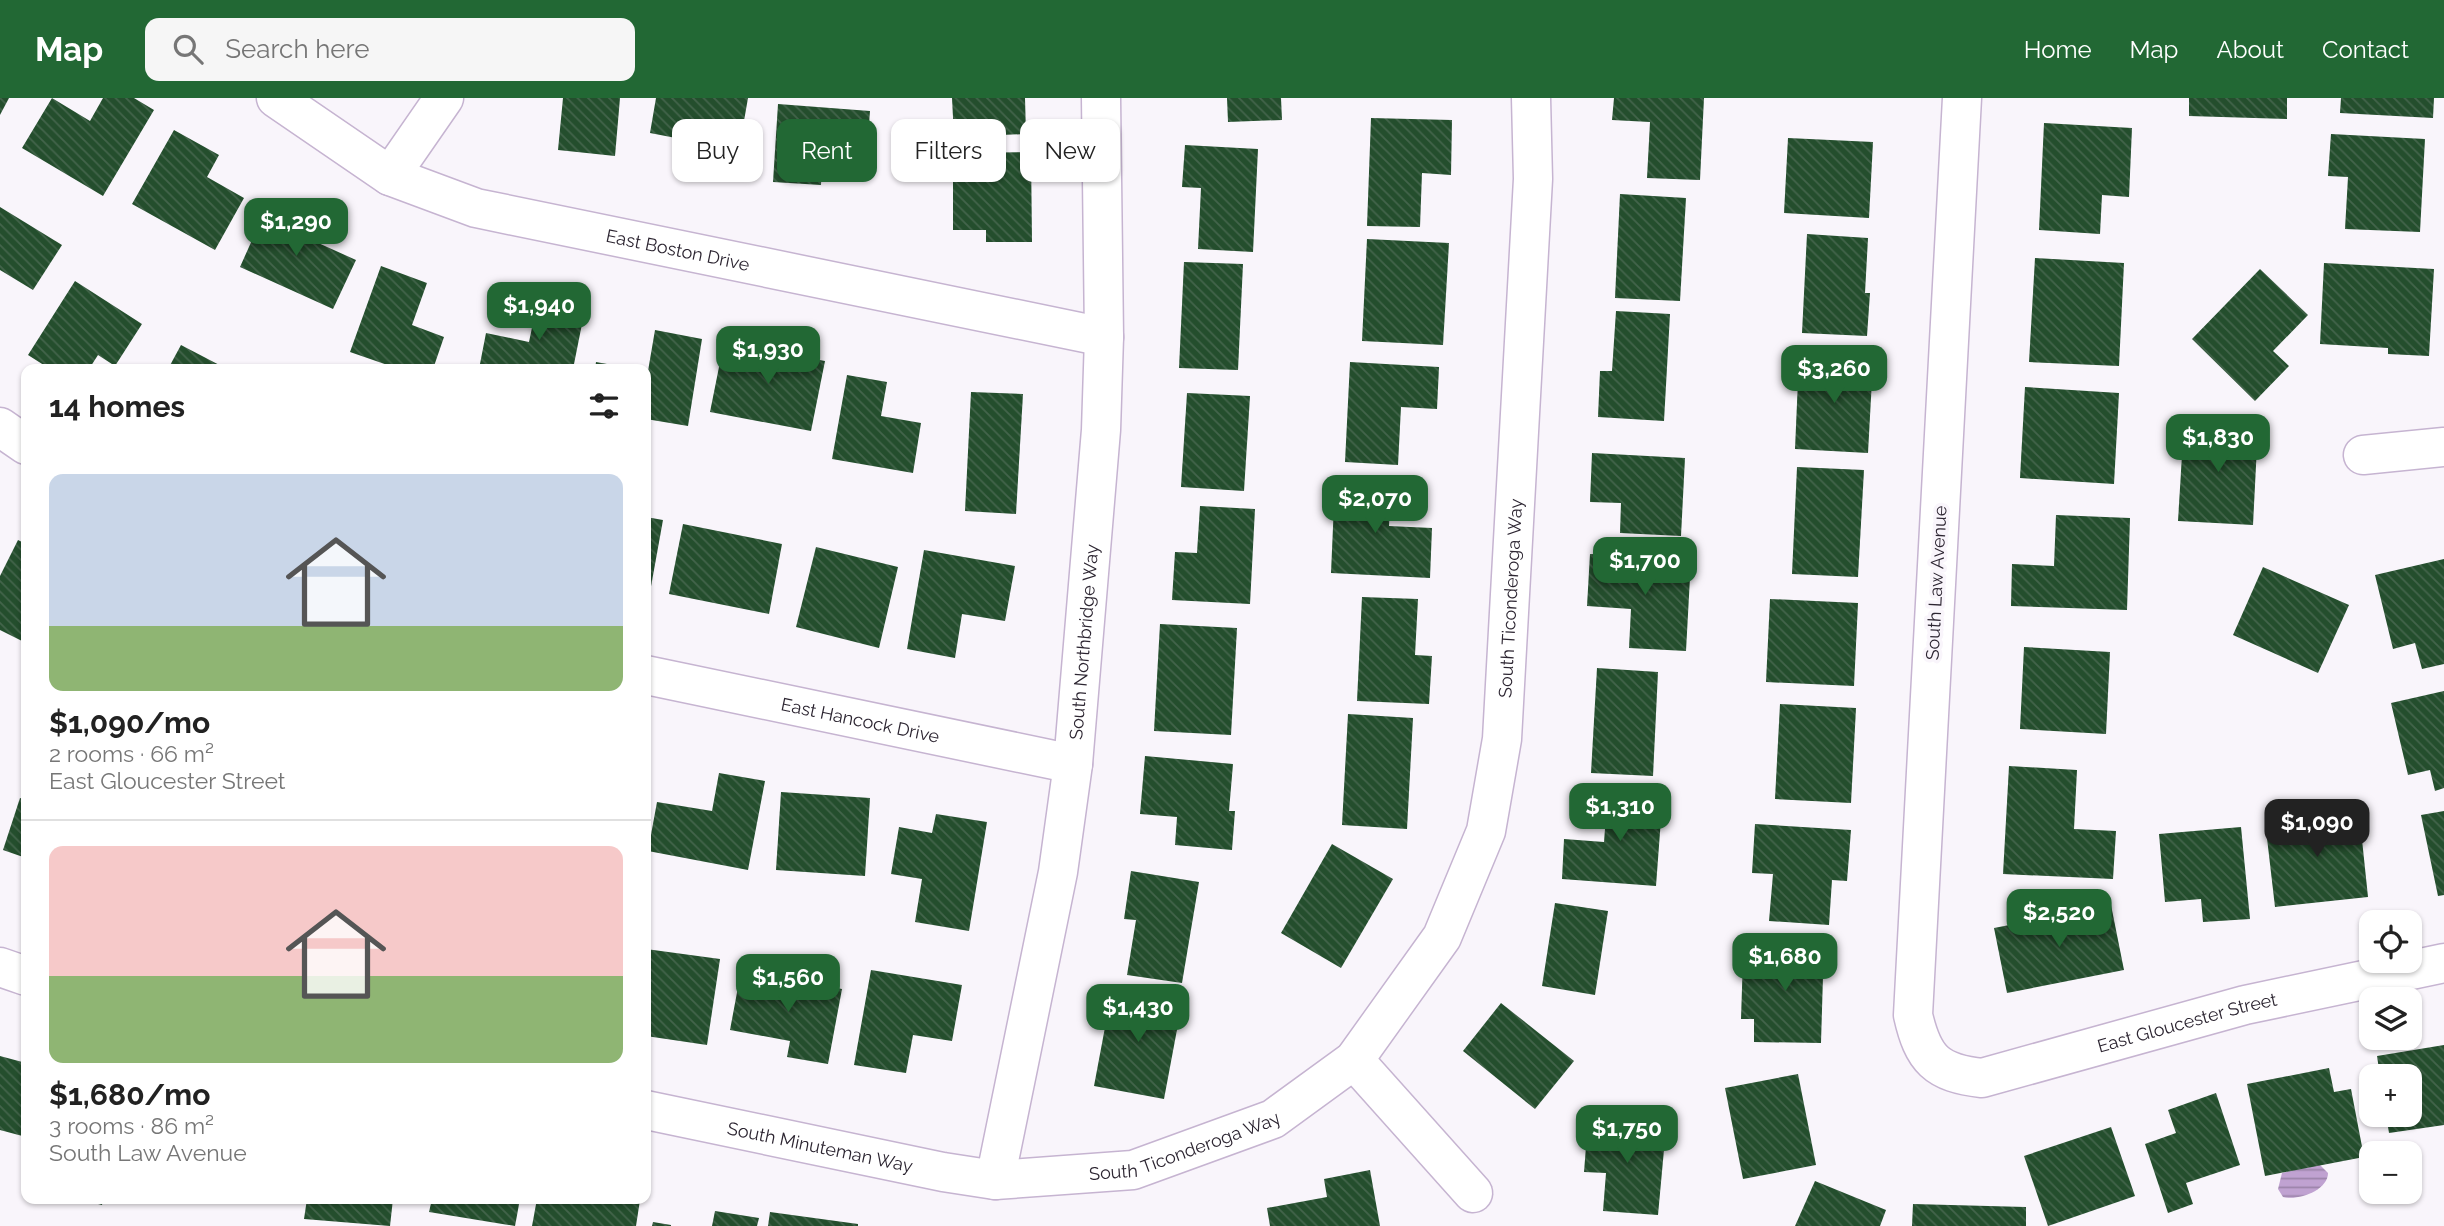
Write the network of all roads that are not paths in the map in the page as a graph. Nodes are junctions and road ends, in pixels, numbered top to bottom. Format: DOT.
graph roads {
  1 [pos="276,98"];
  2 [pos="444,98"];
  3 [pos="1101,98"];
  4 [pos="1531,98"];
  5 [pos="1962,98"];
  6 [pos="390,176"];
  7 [pos="1104,337"];
  8 [pos="0,427"];
  9 [pos="21,442"];
  10 [pos="2444,447"];
  11 [pos="2362,455"];
  12 [pos="651,676"];
  13 [pos="1073,764"];
  14 [pos="2444,963"];
  15 [pos="0,967"];
  16 [pos="21,974"];
  17 [pos="1354,1060"];
  18 [pos="1933,1063"];
  19 [pos="651,1111"];
  20 [pos="996,1180"];
  21 [pos="1473,1193"];
  1 -- 6 [label="street, East Boston Drive"];
  2 -- 6 [label="street"];
  3 -- 7 [label="street, South Northbridge Way"];
  4 -- 17 [label="street, South Ticonderoga Way"];
  5 -- 18 [label="street, South Law Avenue"];
  6 -- 7 [label="street, East Boston Drive"];
  7 -- 13 [label="street, South Northbridge Way"];
  8 -- 9 [label="street"];
  10 -- 11 [label="street"];
  12 -- 13 [label="street, East Hancock Drive"];
  13 -- 20 [label="street, South Northbridge Way"];
  14 -- 18 [label="street, East Gloucester Street"];
  15 -- 16 [label="street"];
  17 -- 20 [label="street, South Ticonderoga Way"];
  17 -- 21 [label="street"];
  19 -- 20 [label="street, South Minuteman Way"];
}
